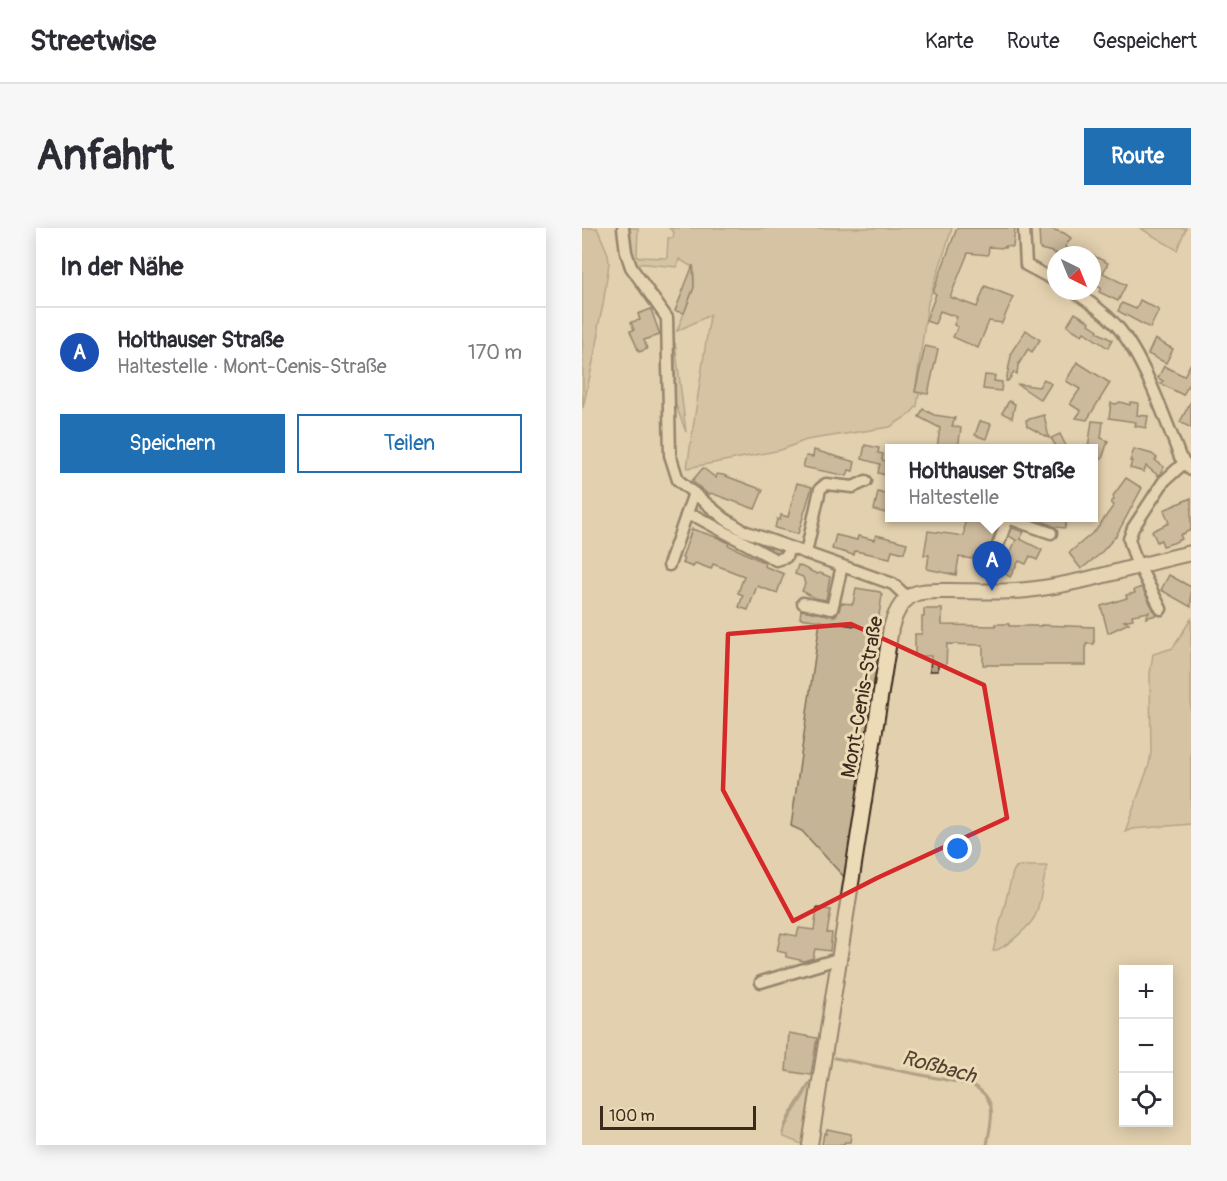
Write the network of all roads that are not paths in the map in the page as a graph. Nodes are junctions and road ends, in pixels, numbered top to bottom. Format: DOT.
graph roads {
  1 [pos="623,228"];
  2 [pos="1024,228"];
  3 [pos="1047,276"];
  4 [pos="1088,300"];
  5 [pos="1187,467"];
  6 [pos="866,481"];
  7 [pos="694,493"];
  8 [pos="686,516"];
  9 [pos="1007,522"];
  10 [pos="1019,522"];
  11 [pos="729,532"];
  12 [pos="1051,533"];
  13 [pos="789,548"];
  14 [pos="806,553"];
  15 [pos="1191,553"];
  16 [pos="998,562"];
  17 [pos="669,565"];
  18 [pos="842,566"];
  19 [pos="1140,567"];
  20 [pos="908,598"];
  21 [pos="803,603"];
  22 [pos="1161,609"];
  23 [pos="841,958"];
  24 [pos="761,982"];
  25 [pos="810,1145"];
  1 -- 7 [label="street"];
  2 -- 3 [label="street"];
  4 -- 5 [label="street"];
  5 -- 19 [label="street"];
  6 -- 14 [label="street"];
  7 -- 8 [label="street"];
  7 -- 11 [label="street"];
  8 -- 11 [label="street"];
  8 -- 17 [label="street"];
  9 -- 16 [label="street"];
  10 -- 12 [label="street"];
  11 -- 13 [label="street"];
  11 -- 13 [label="street"];
  13 -- 14 [label="street"];
  14 -- 18 [label="street"];
  15 -- 19 [label="main road, Mont-Cenis-Straße"];
  18 -- 20 [label="street"];
  18 -- 21 [label="street"];
  19 -- 20 [label="main road, Mont-Cenis-Straße"];
  19 -- 22 [label="street"];
  20 -- 23 [label="main road, Mont-Cenis-Straße"];
  23 -- 24 [label="street"];
  23 -- 25 [label="main road, Mont-Cenis-Straße"];
}
